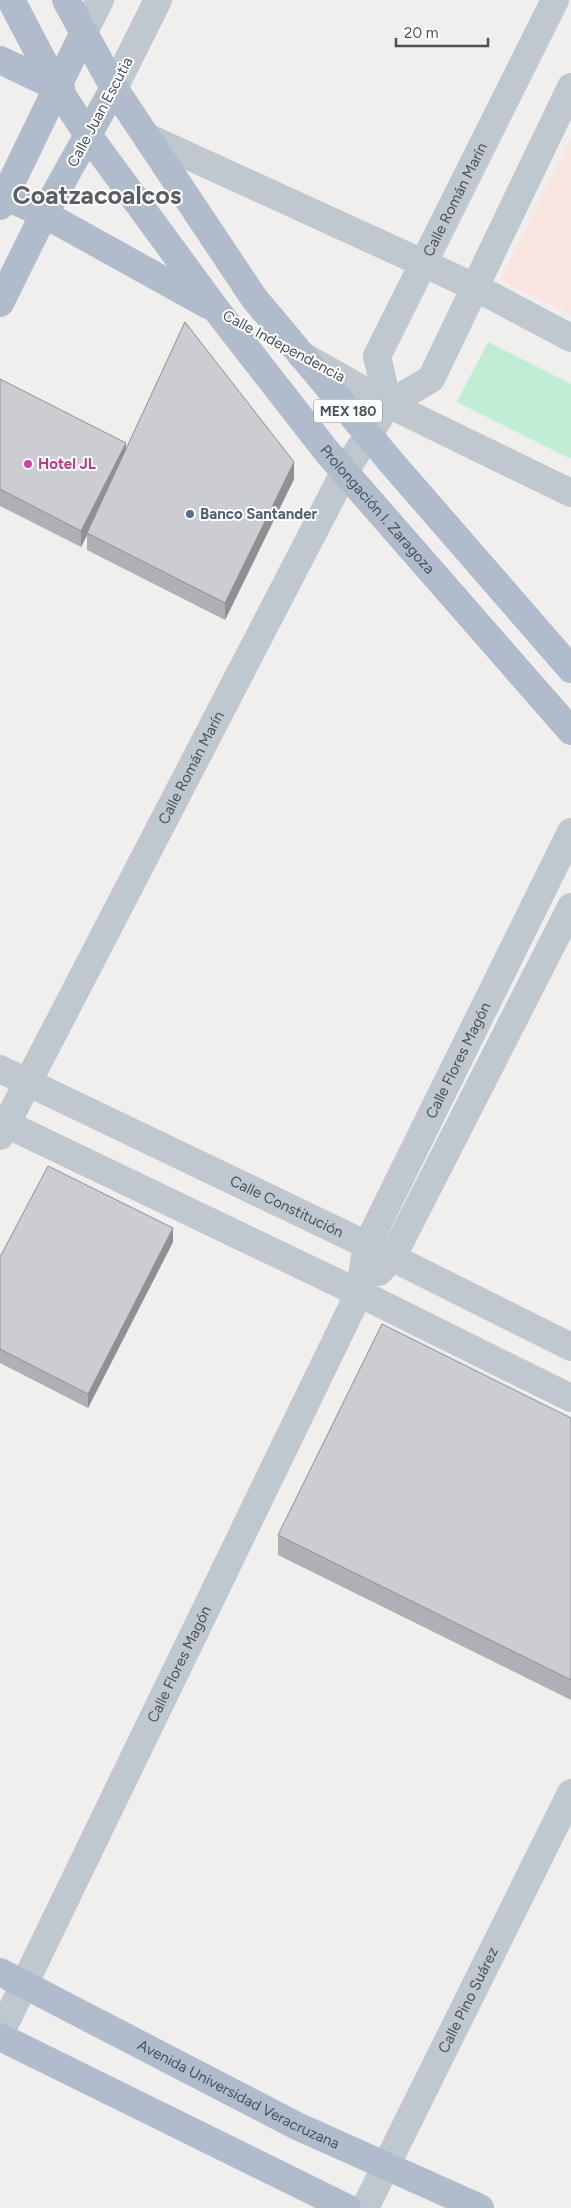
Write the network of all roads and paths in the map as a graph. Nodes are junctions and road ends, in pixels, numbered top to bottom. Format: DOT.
graph roads {
  1 [pos="11,0"];
  2 [pos="66,0"];
  3 [pos="100,0"];
  4 [pos="158,0"];
  5 [pos="554,0"];
  6 [pos="84,32"];
  7 [pos="0,60"];
  8 [pos="56,86"];
  9 [pos="571,87"];
  10 [pos="114,88"];
  11 [pos="101,111"];
  12 [pos="88,135"];
  13 [pos="147,137"];
  14 [pos="2,199"];
  15 [pos="44,214"];
  16 [pos="422,262"];
  17 [pos="475,287"];
  18 [pos="0,303"];
  19 [pos="214,308"];
  20 [pos="571,338"];
  21 [pos="302,355"];
  22 [pos="388,404"];
  23 [pos="368,435"];
  24 [pos="345,472"];
  25 [pos="571,493"];
  26 [pos="571,669"];
  27 [pos="571,731"];
  28 [pos="571,832"];
  29 [pos="571,907"];
  30 [pos="0,1069"];
  31 [pos="26,1082"];
  32 [pos="2,1127"];
  33 [pos="367,1245"];
  34 [pos="392,1258"];
  35 [pos="359,1293"];
  36 [pos="571,1347"];
  37 [pos="571,1398"];
  38 [pos="571,1793"];
  39 [pos="0,1972"];
  40 [pos="25,1984"];
  41 [pos="0,2035"];
  42 [pos="387,2165"];
  43 [pos="347,2208"];
  44 [pos="366,2208"];
  45 [pos="480,2208"];
  1 -- 8 [label="main road, MEX 180"];
  2 -- 6 [label="main road, MEX 180"];
  3 -- 6 [label="street"];
  4 -- 10 [label="street, Calle Juan Escutia"];
  5 -- 16 [label="street, Calle Román Marín"];
  6 -- 8 [label="main road"];
  6 -- 10 [label="main road, MEX 180"];
  7 -- 8 [label="main road"];
  8 -- 11 [label="main road"];
  8 -- 12 [label="main road, MEX 180"];
  8 -- 14 [label="main road"];
  9 -- 17 [label="street, Calle Román Marín"];
  10 -- 11 [label="main road, Calle Juan Escutia"];
  10 -- 13 [label="main road, MEX 180"];
  11 -- 12 [label="main road, Calle Juan Escutia"];
  11 -- 13 [label="main road"];
  12 -- 15 [label="main road, Calle Juan Escutia"];
  12 -- 19 [label="main road, Prolongación I. Zaragoza / MEX 180"];
  13 -- 16 [label="street"];
  13 -- 21 [label="main road, MEX 180"];
  14 -- 15 [label="main road, Calle Independencia"];
  15 -- 18 [label="main road, Calle Juan Escutia"];
  15 -- 19 [label="main road, Calle Independencia"];
  16 -- 17 [label="street"];
  16 -- 22 [label="street, Calle Román Marín"];
  17 -- 20 [label="street"];
  17 -- 22 [label="street, Calle Román Marín"];
  19 -- 21 [label="main road, Calle Independencia"];
  19 -- 24 [label="main road, Prolongación I. Zaragoza / MEX 180"];
  21 -- 22 [label="street, Calle Independencia"];
  21 -- 23 [label="main road, MEX 180"];
  22 -- 23 [label="street, Calle Román Marín"];
  22 -- 25 [label="street, Calle Independencia"];
  23 -- 24 [label="street, Calle Román Marín"];
  23 -- 26 [label="main road, MEX 180"];
  24 -- 27 [label="main road, Prolongación I. Zaragoza / MEX 180"];
  24 -- 31 [label="street, Calle Román Marín"];
  28 -- 33 [label="street, Calle Flores Magón"];
  29 -- 34 [label="street, Calle Flores Magón"];
  30 -- 31 [label="street, Calle Constitución"];
  31 -- 32 [label="street, Calle Román Marín"];
  31 -- 33 [label="street, Calle Constitución"];
  32 -- 35 [label="street"];
  33 -- 34 [label="street, Calle Constitución"];
  33 -- 35 [label="street, Calle Flores Magón"];
  34 -- 35 [label="street, Calle Flores Magón"];
  34 -- 36 [label="street, Calle Constitución"];
  35 -- 37 [label="street"];
  35 -- 40 [label="street, Calle Flores Magón"];
  38 -- 42 [label="street, Calle Pino Suárez"];
  39 -- 40 [label="main road, Avenida Universidad Veracruzana"];
  40 -- 41 [label="street, Calle Flores Magón"];
  40 -- 42 [label="main road, Avenida Universidad Veracruzana"];
  41 -- 43 [label="main road"];
  42 -- 44 [label="street, Calle Pino Suárez"];
  42 -- 45 [label="main road, Avenida Universidad Veracruzana"];
}
